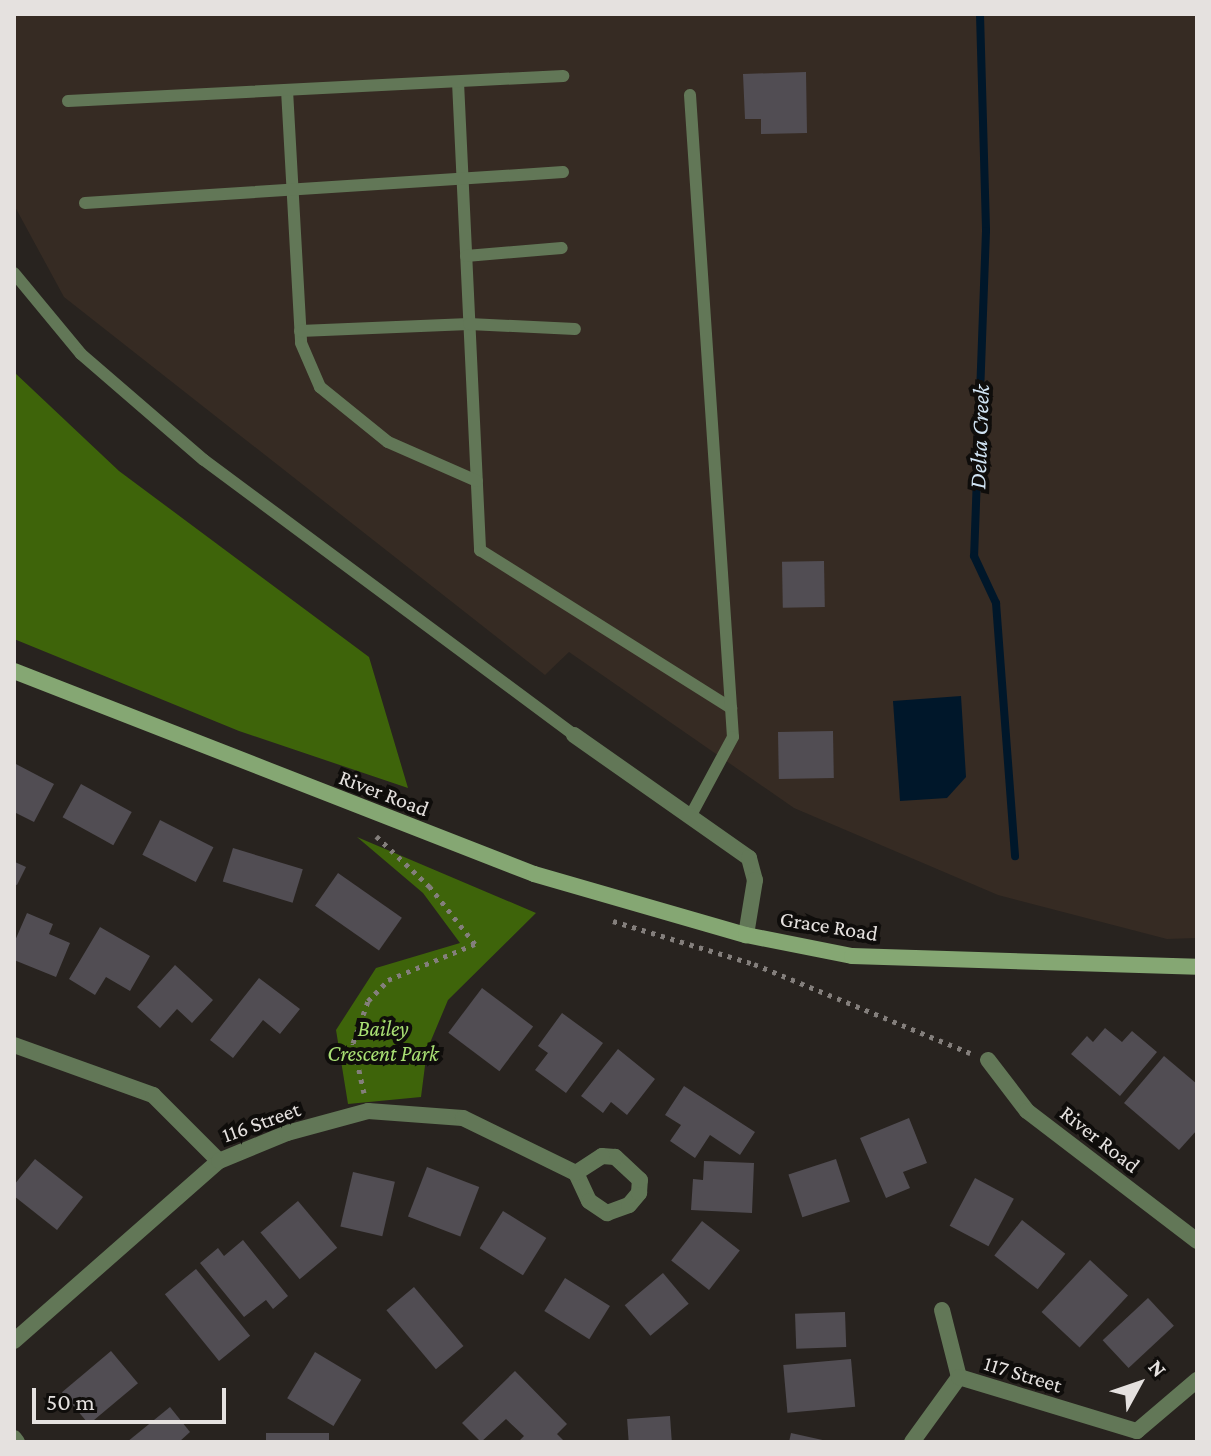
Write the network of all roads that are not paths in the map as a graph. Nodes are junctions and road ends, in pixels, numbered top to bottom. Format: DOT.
graph roads {
  1 [pos="563,76"];
  2 [pos="458,82"];
  3 [pos="287,90"];
  4 [pos="690,95"];
  5 [pos="68,101"];
  6 [pos="563,172"];
  7 [pos="462,179"];
  8 [pos="293,190"];
  9 [pos="85,203"];
  10 [pos="562,248"];
  11 [pos="466,256"];
  12 [pos="14,273"];
  13 [pos="469,324"];
  14 [pos="575,329"];
  15 [pos="300,331"];
  16 [pos="477,481"];
  17 [pos="14,671"];
  18 [pos="731,708"];
  19 [pos="574,735"];
  20 [pos="691,815"];
  21 [pos="746,935"];
  22 [pos="1197,967"];
  23 [pos="14,1045"];
  24 [pos="988,1060"];
  25 [pos="219,1161"];
  26 [pos="576,1173"];
  27 [pos="1197,1241"];
  28 [pos="942,1310"];
  29 [pos="14,1341"];
  30 [pos="959,1377"];
  31 [pos="1197,1380"];
  32 [pos="912,1442"];
  1 -- 2 [label="lane"];
  2 -- 3 [label="lane"];
  2 -- 7 [label="lane"];
  3 -- 5 [label="lane"];
  3 -- 8 [label="lane"];
  4 -- 18 [label="lane"];
  6 -- 7 [label="lane"];
  7 -- 8 [label="lane"];
  7 -- 11 [label="lane"];
  8 -- 9 [label="lane"];
  8 -- 15 [label="lane"];
  10 -- 11 [label="lane"];
  11 -- 13 [label="lane"];
  12 -- 19 [label="lane"];
  13 -- 14 [label="lane"];
  13 -- 15 [label="lane"];
  13 -- 16 [label="lane"];
  15 -- 16 [label="lane"];
  16 -- 18 [label="lane"];
  17 -- 21 [label="street, River Road"];
  18 -- 20 [label="lane"];
  19 -- 20 [label="street, Grace Road"];
  20 -- 21 [label="street, Grace Road"];
  21 -- 22 [label="street, Grace Road"];
  23 -- 25 [label="street"];
  24 -- 27 [label="street, River Road"];
  25 -- 26 [label="street, 116 Street"];
  25 -- 29 [label="street, 116 Street"];
  28 -- 30 [label="street, 117 Street"];
  30 -- 31 [label="street, 117 Street"];
  30 -- 32 [label="street, 117 Street"];
}
